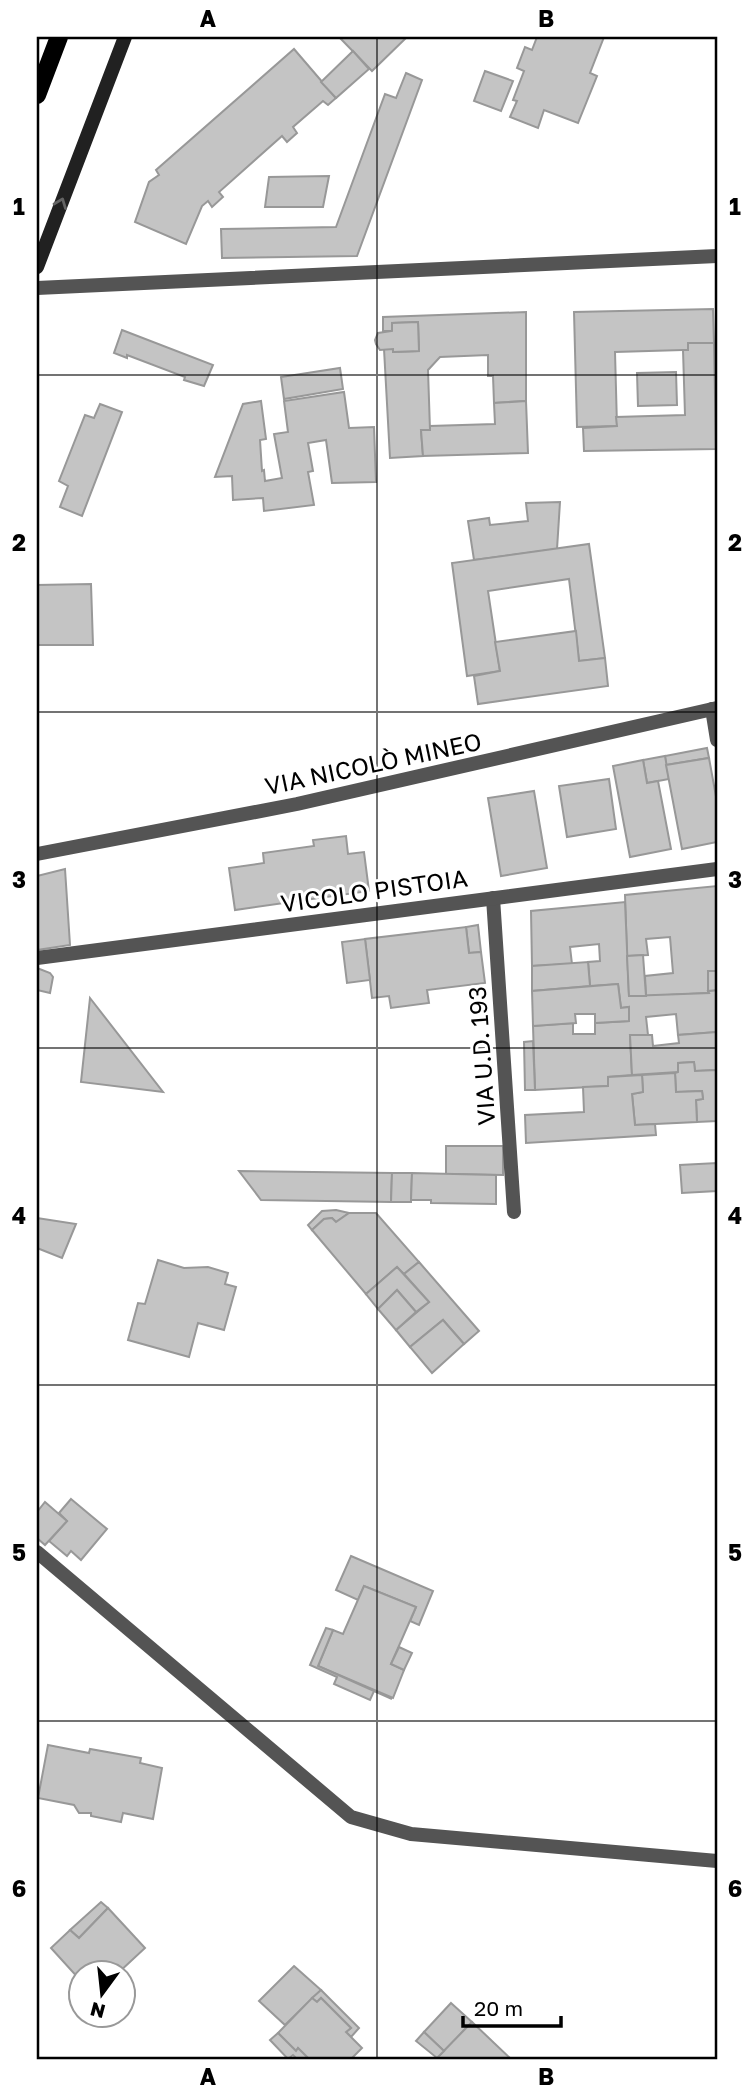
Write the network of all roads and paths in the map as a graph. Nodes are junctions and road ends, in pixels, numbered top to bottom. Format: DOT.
graph roads {
  1 [pos="60,37"];
  2 [pos="125,37"];
  3 [pos="37,95"];
  4 [pos="717,256"];
  5 [pos="37,267"];
  6 [pos="37,288"];
  7 [pos="715,708"];
  8 [pos="717,740"];
  9 [pos="37,854"];
  10 [pos="717,869"];
  11 [pos="493,898"];
  12 [pos="37,958"];
  13 [pos="514,1212"];
  14 [pos="37,1552"];
  15 [pos="717,1861"];
  1 -- 3 [label="main road"];
  5 -- 2 [label="street, one-way"];
  4 -- 6 [label="street"];
  7 -- 8 [label="street"];
  7 -- 9 [label="street, VIA NICOLÒ MINEO"];
  10 -- 11 [label="street, VICOLO PISTOIA"];
  11 -- 12 [label="street, VICOLO PISTOIA"];
  11 -- 13 [label="street, VIA U.D. 193"];
  14 -- 15 [label="street"];
}
